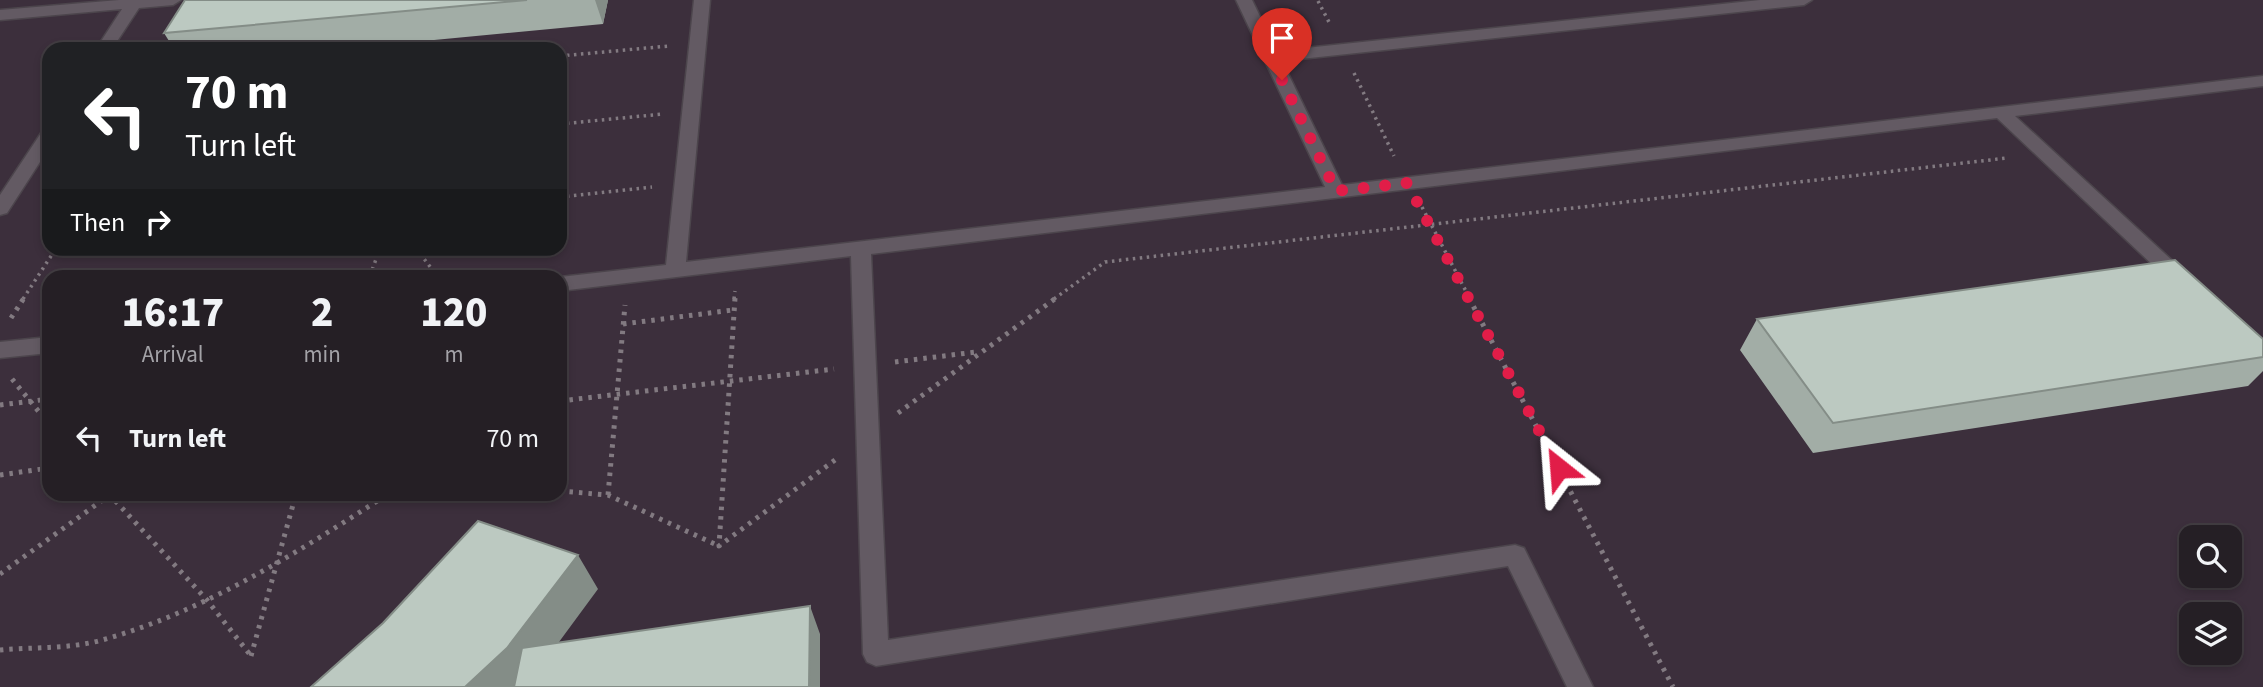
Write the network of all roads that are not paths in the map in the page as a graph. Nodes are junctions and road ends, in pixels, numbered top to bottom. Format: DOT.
graph roads {
  1 [pos="173,0"];
  2 [pos="702,0"];
  3 [pos="1244,0"];
  4 [pos="1804,0"];
  5 [pos="134,3"];
  6 [pos="0,15"];
  7 [pos="109,42"];
  8 [pos="1271,57"];
  9 [pos="2263,81"];
  10 [pos="2001,112"];
  11 [pos="42,145"];
  12 [pos="1336,191"];
  13 [pos="0,209"];
  14 [pos="861,248"];
  15 [pos="676,270"];
  16 [pos="567,283"];
  17 [pos="2194,292"];
  18 [pos="42,346"];
  19 [pos="0,351"];
  20 [pos="1580,687"];
  1 -- 5 [label="lane"];
  2 -- 15 [label="lane"];
  3 -- 8 [label="lane"];
  4 -- 8 [label="lane"];
  5 -- 6 [label="lane"];
  5 -- 7 [label="lane"];
  8 -- 12 [label="lane"];
  9 -- 10 [label="lane"];
  10 -- 12 [label="lane"];
  10 -- 17 [label="lane"];
  11 -- 13 [label="lane"];
  12 -- 14 [label="lane"];
  14 -- 15 [label="lane"];
  14 -- 20 [label="lane"];
  15 -- 16 [label="lane"];
  18 -- 19 [label="lane"];
}
